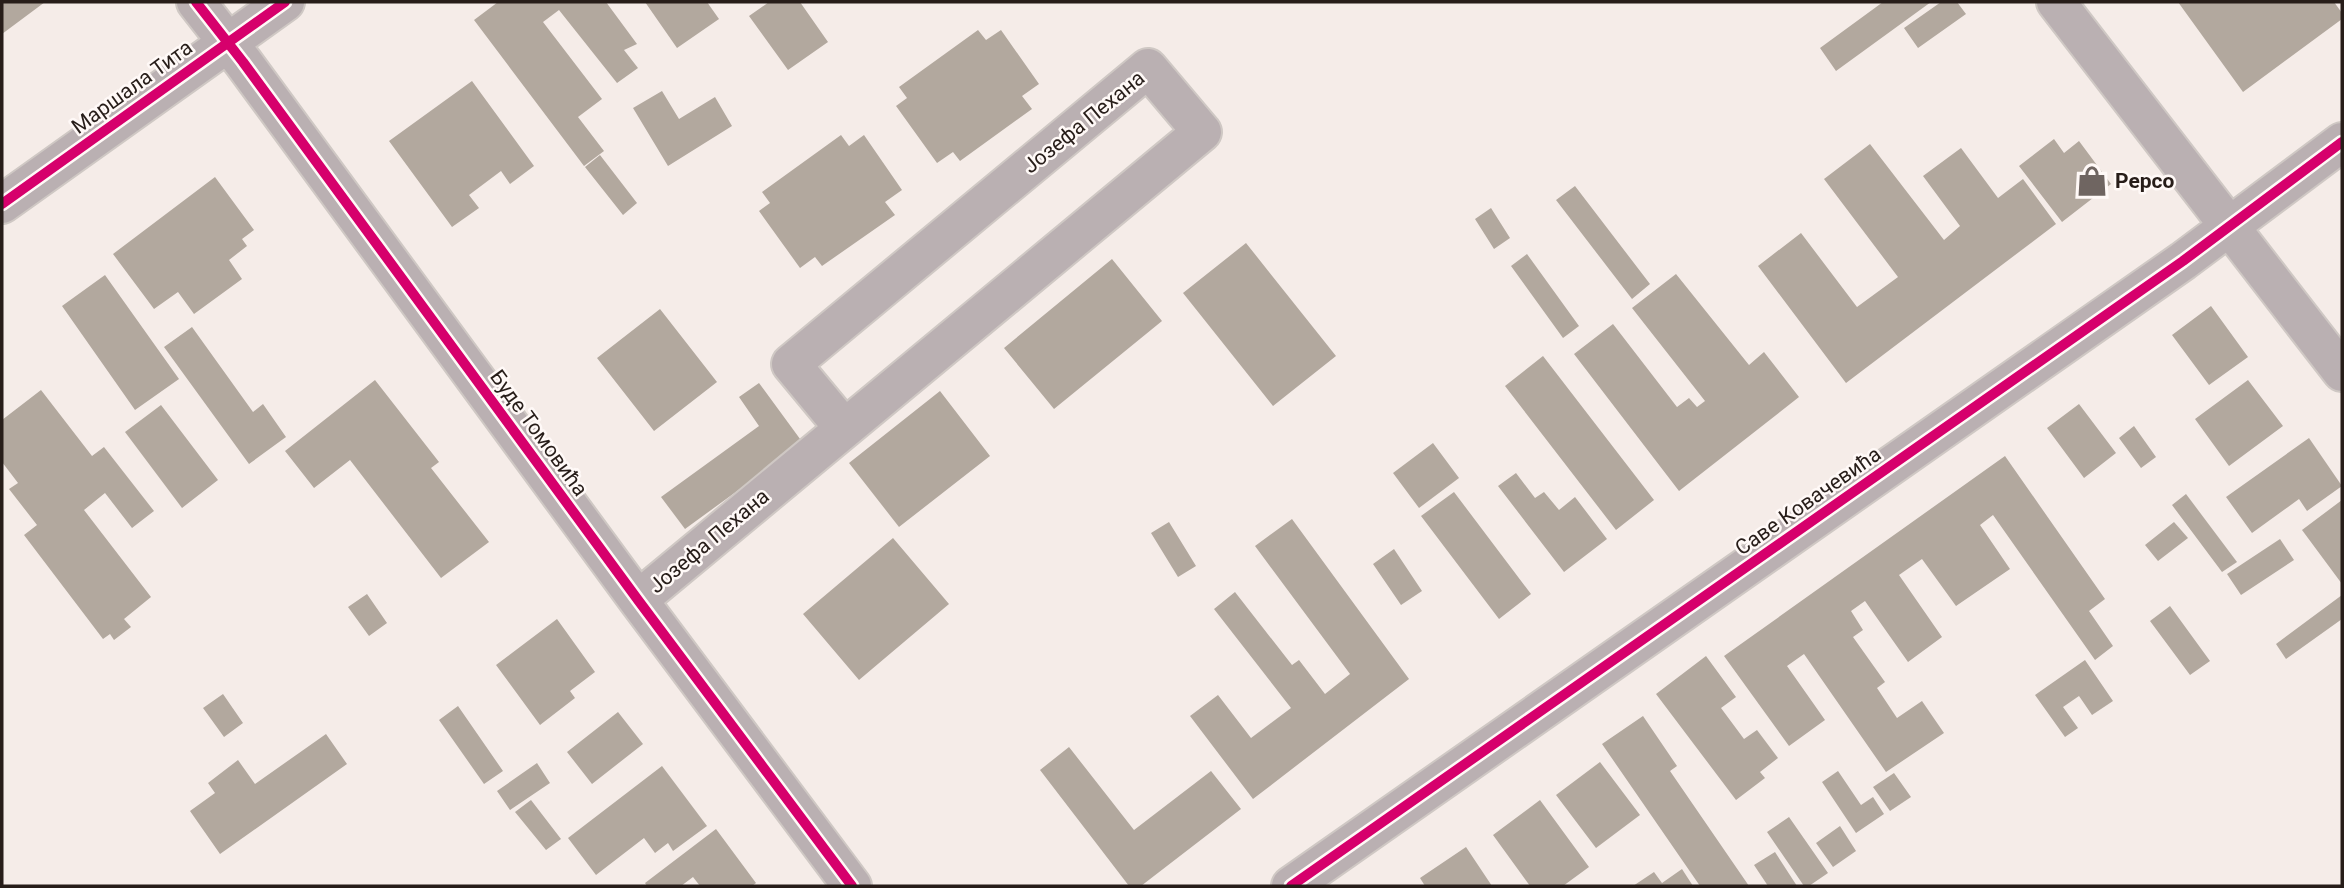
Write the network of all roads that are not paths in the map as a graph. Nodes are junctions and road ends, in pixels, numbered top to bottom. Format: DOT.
graph roads {
  1 [pos="195,2"];
  2 [pos="285,2"];
  3 [pos="2056,2"];
  4 [pos="228,41"];
  5 [pos="2342,142"];
  6 [pos="2,204"];
  7 [pos="2229,229"];
  8 [pos="2342,372"];
  9 [pos="844,428"];
  10 [pos="638,600"];
  11 [pos="852,886"];
  12 [pos="1291,886"];
  1 -- 4 [label="street, Буде Томовића"];
  2 -- 4 [label="street, Маршала Тита"];
  3 -- 7 [label="street"];
  4 -- 6 [label="street, Маршала Тита"];
  4 -- 10 [label="street, Буде Томовића"];
  5 -- 7 [label="street, Саве Ковачевића"];
  7 -- 8 [label="street"];
  7 -- 12 [label="street, Саве Ковачевића"];
  9 -- 9 [label="street, Јозефа Пехана"];
  9 -- 10 [label="street, Јозефа Пехана"];
  10 -- 11 [label="street, Буде Томовића"];
}
